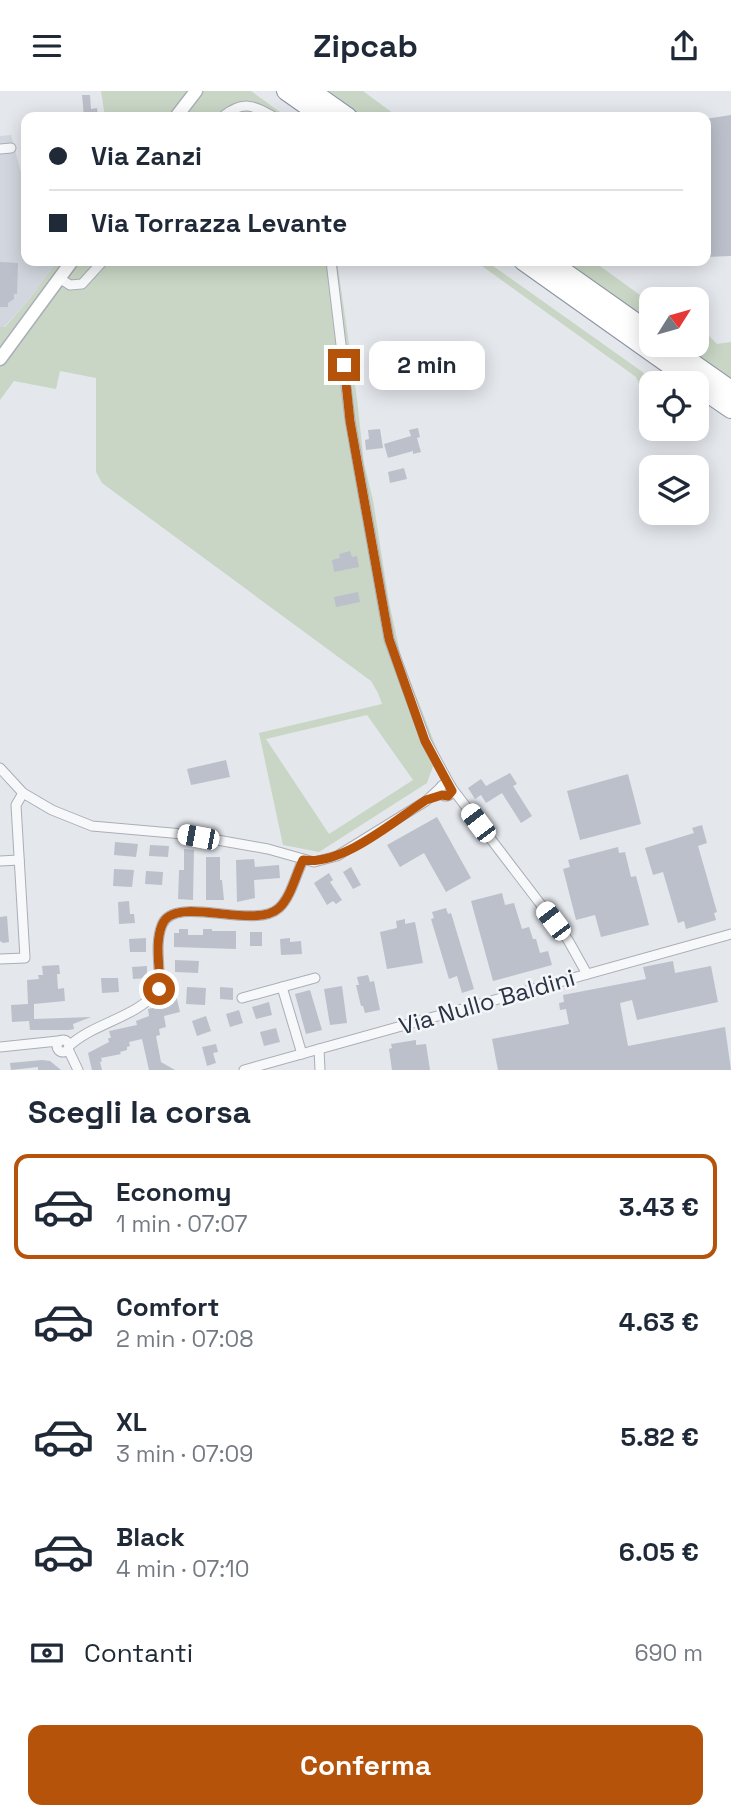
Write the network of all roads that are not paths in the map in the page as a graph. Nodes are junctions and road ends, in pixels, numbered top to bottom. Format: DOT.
graph roads {
  1 [pos="195,91"];
  2 [pos="286,91"];
  3 [pos="311,91"];
  4 [pos="180,112"];
  5 [pos="229,112"];
  6 [pos="265,112"];
  7 [pos="316,112"];
  8 [pos="341,112"];
  9 [pos="10,148"];
  10 [pos="0,149"];
  11 [pos="68,266"];
  12 [pos="98,266"];
  13 [pos="332,266"];
  14 [pos="530,266"];
  15 [pos="557,266"];
  16 [pos="59,278"];
  17 [pos="639,324"];
  18 [pos="684,357"];
  19 [pos="0,359"];
  20 [pos="678,371"];
  21 [pos="731,390"];
  22 [pos="709,393"];
  23 [pos="731,409"];
  24 [pos="0,768"];
  25 [pos="445,790"];
  26 [pos="23,793"];
  27 [pos="19,860"];
  28 [pos="303,860"];
  29 [pos="0,861"];
  30 [pos="731,934"];
  31 [pos="0,960"];
  32 [pos="587,974"];
  33 [pos="315,978"];
  34 [pos="282,987"];
  35 [pos="242,998"];
  36 [pos="63,1046"];
  37 [pos="0,1047"];
  38 [pos="319,1049"];
  39 [pos="302,1054"];
  40 [pos="76,1070"];
  41 [pos="244,1070"];
  42 [pos="320,1070"];
  1 -- 4 [label="main road"];
  2 -- 7 [label="highway"];
  3 -- 8 [label="highway"];
  5 -- 6 [label="street"];
  9 -- 10 [label="street"];
  11 -- 16 [label="main road"];
  12 -- 16 [label="street"];
  13 -- 25 [label="street"];
  14 -- 20 [label="highway"];
  15 -- 17 [label="highway"];
  16 -- 19 [label="main road"];
  18 -- 21 [label="highway"];
  22 -- 23 [label="highway"];
  24 -- 26 [label="street"];
  25 -- 28 [label="street"];
  25 -- 32 [label="street"];
  26 -- 27 [label="street"];
  26 -- 28 [label="street"];
  27 -- 29 [label="street"];
  27 -- 31 [label="street"];
  28 -- 36 [label="street"];
  30 -- 32 [label="street, Via Nullo Baldini"];
  32 -- 38 [label="street, Via Nullo Baldini"];
  33 -- 34 [label="street"];
  34 -- 35 [label="street"];
  34 -- 39 [label="street"];
  36 -- 37 [label="street"];
  36 -- 40 [label="street"];
  38 -- 39 [label="street, Via Nullo Baldini"];
  38 -- 42 [label="street"];
  39 -- 41 [label="street, Via Nullo Baldini"];
}
